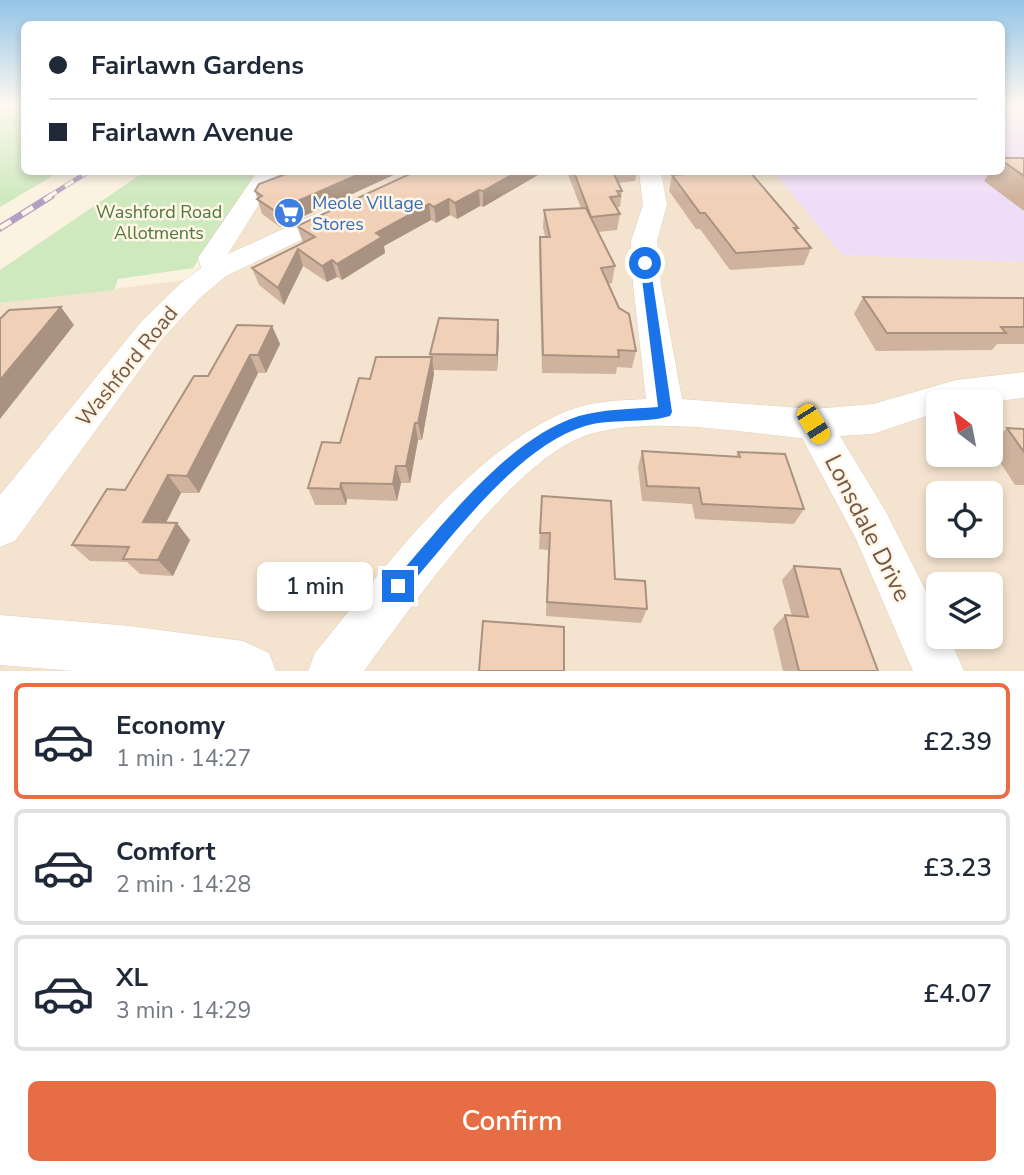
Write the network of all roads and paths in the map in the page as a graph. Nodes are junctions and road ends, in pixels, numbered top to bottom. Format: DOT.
graph roads {
  1 [pos="266,175"];
  2 [pos="656,175"];
  3 [pos="353,205"];
  4 [pos="216,270"];
  5 [pos="1024,385"];
  6 [pos="666,412"];
  7 [pos="813,424"];
  8 [pos="0,527"];
  9 [pos="0,640"];
  10 [pos="251,671"];
  11 [pos="333,671"];
  12 [pos="939,671"];
  1 -- 4 [label="street"];
  2 -- 6 [label="street"];
  3 -- 4 [label="street, Washford Road"];
  4 -- 8 [label="street, Washford Road"];
  5 -- 7 [label="street"];
  6 -- 7 [label="street"];
  6 -- 11 [label="street"];
  7 -- 12 [label="street, Lonsdale Drive"];
  9 -- 10 [label="street"];
}
